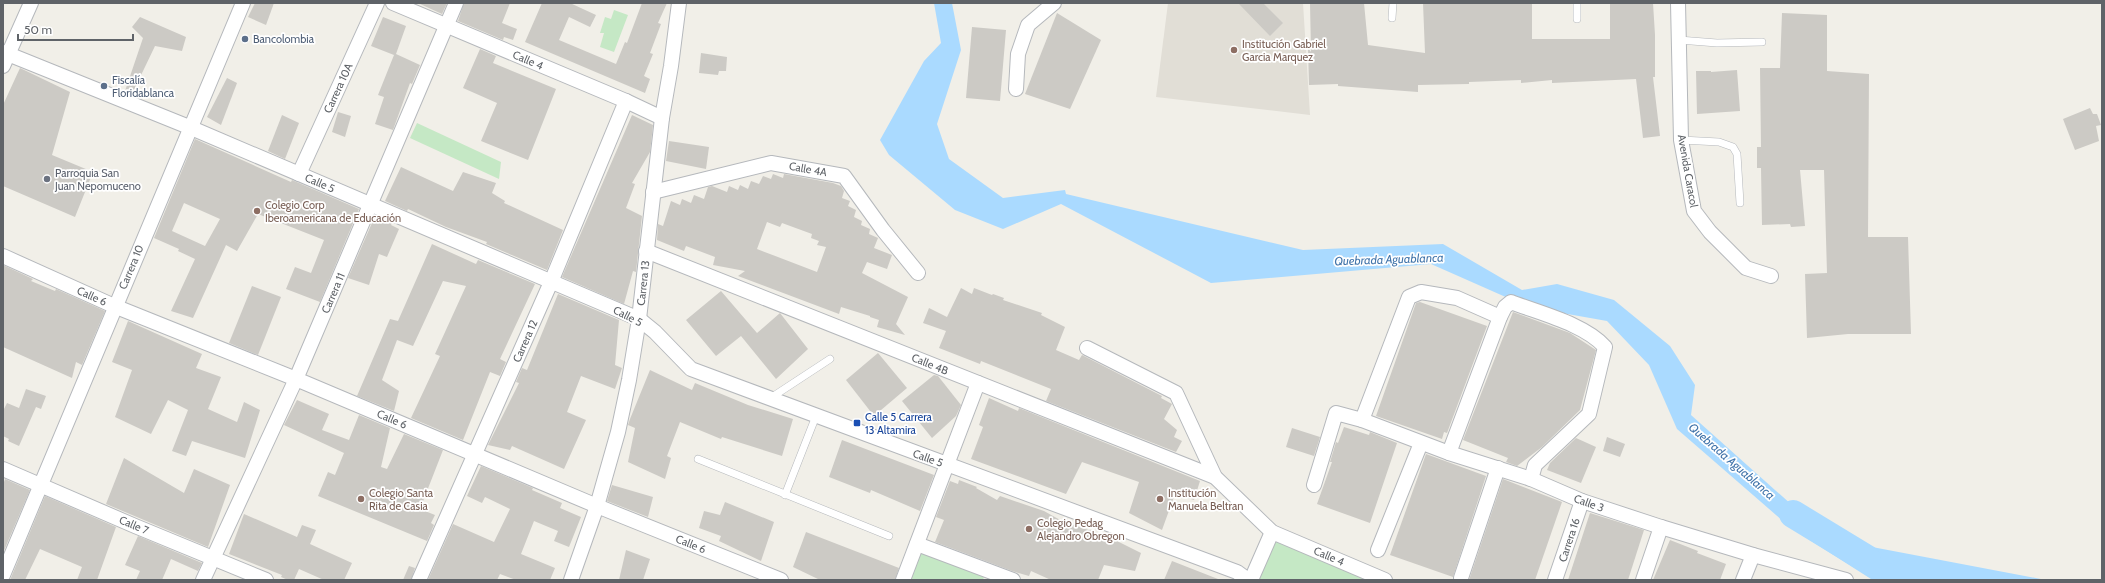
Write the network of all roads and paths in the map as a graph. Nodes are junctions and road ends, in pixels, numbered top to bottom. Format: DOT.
graph roads {
  1 [pos="31,3"];
  2 [pos="243,3"];
  3 [pos="376,3"];
  4 [pos="392,3"];
  5 [pos="456,3"];
  6 [pos="679,3"];
  7 [pos="1054,3"];
  8 [pos="1393,3"];
  9 [pos="1577,3"];
  10 [pos="1678,3"];
  11 [pos="1392,18"];
  12 [pos="1577,19"];
  13 [pos="447,26"];
  14 [pos="1679,40"];
  15 [pos="1762,42"];
  16 [pos="5,58"];
  17 [pos="1016,90"];
  18 [pos="626,101"];
  19 [pos="662,118"];
  20 [pos="189,127"];
  21 [pos="1681,140"];
  22 [pos="298,174"];
  23 [pos="653,192"];
  24 [pos="1740,203"];
  25 [pos="371,204"];
  26 [pos="646,251"];
  27 [pos="3,256"];
  28 [pos="918,273"];
  29 [pos="1771,276"];
  30 [pos="551,282"];
  31 [pos="114,306"];
  32 [pos="1500,317"];
  33 [pos="639,319"];
  34 [pos="1087,348"];
  35 [pos="830,359"];
  36 [pos="296,379"];
  37 [pos="978,383"];
  38 [pos="769,399"];
  39 [pos="816,416"];
  40 [pos="1362,420"];
  41 [pos="1421,443"];
  42 [pos="1449,453"];
  43 [pos="474,454"];
  44 [pos="698,459"];
  45 [pos="947,465"];
  46 [pos="3,468"];
  47 [pos="1498,468"];
  48 [pos="1215,477"];
  49 [pos="1531,479"];
  50 [pos="42,485"];
  51 [pos="1314,485"];
  52 [pos="785,495"];
  53 [pos="1582,501"];
  54 [pos="597,506"];
  55 [pos="1661,527"];
  56 [pos="1272,532"];
  57 [pos="889,536"];
  58 [pos="917,544"];
  59 [pos="1378,550"];
  60 [pos="1753,556"];
  61 [pos="214,557"];
  62 [pos="3,575"];
  63 [pos="1461,578"];
  64 [pos="203,580"];
  65 [pos="266,580"];
  66 [pos="419,580"];
  67 [pos="571,580"];
  68 [pos="781,580"];
  69 [pos="903,580"];
  70 [pos="1014,580"];
  71 [pos="1249,580"];
  72 [pos="1385,580"];
  73 [pos="1556,580"];
  74 [pos="1643,580"];
  75 [pos="1743,580"];
  76 [pos="1843,580"];
  1 -- 16 [label="street"];
  2 -- 20 [label="street, Carrera 10"];
  3 -- 22 [label="street, Carrera 10A"];
  4 -- 13 [label="street, Calle 4"];
  5 -- 13 [label="street, Carrera 11"];
  6 -- 19 [label="street, Carrera 13"];
  7 -- 17 [label="street"];
  8 -- 11 [label="lane"];
  9 -- 12 [label="lane"];
  10 -- 14 [label="street, Avenida Caracol"];
  13 -- 18 [label="street, Calle 4"];
  13 -- 25 [label="street, Carrera 11"];
  14 -- 15 [label="lane"];
  14 -- 21 [label="street, Avenida Caracol"];
  16 -- 20 [label="street, Calle 5"];
  18 -- 19 [label="street, Calle 4"];
  18 -- 30 [label="street, Carrera 12"];
  19 -- 23 [label="street, Carrera 13"];
  20 -- 22 [label="street, Calle 5"];
  20 -- 31 [label="street, Carrera 10"];
  21 -- 24 [label="lane"];
  21 -- 29 [label="street, Avenida Caracol"];
  22 -- 25 [label="street, Calle 5"];
  23 -- 26 [label="street, Carrera 13"];
  23 -- 28 [label="street, Calle 4A"];
  25 -- 30 [label="street, Calle 5"];
  25 -- 36 [label="street, Carrera 11"];
  26 -- 33 [label="street, Carrera 13"];
  26 -- 37 [label="street, Calle 4B"];
  27 -- 31 [label="street, Calle 6"];
  30 -- 33 [label="street, Calle 5"];
  30 -- 43 [label="street, Carrera 12"];
  31 -- 36 [label="street, Calle 6"];
  31 -- 50 [label="street, Carrera 10"];
  32 -- 40 [label="street"];
  32 -- 42 [label="street"];
  32 -- 49 [label="street"];
  33 -- 38 [label="street, Calle 5"];
  33 -- 54 [label="street, Carrera 13"];
  34 -- 48 [label="street"];
  35 -- 38 [label="lane"];
  36 -- 43 [label="street, Calle 6"];
  36 -- 61 [label="street, Carrera 11"];
  37 -- 45 [label="street"];
  37 -- 48 [label="street, Calle 4B"];
  38 -- 39 [label="street, Calle 5"];
  39 -- 45 [label="street, Calle 5"];
  39 -- 52 [label="lane"];
  40 -- 41 [label="street, Calle 3"];
  40 -- 51 [label="street, Calle 3"];
  41 -- 42 [label="street, Calle 3"];
  41 -- 59 [label="street"];
  42 -- 47 [label="street, Calle 3"];
  43 -- 54 [label="street, Calle 6"];
  43 -- 66 [label="street, Carrera 12"];
  44 -- 52 [label="lane"];
  45 -- 58 [label="street"];
  45 -- 71 [label="street, Calle 5"];
  46 -- 50 [label="street, Calle 7"];
  47 -- 49 [label="street, Calle 3"];
  47 -- 63 [label="street"];
  48 -- 56 [label="street"];
  49 -- 53 [label="street, Calle 3"];
  50 -- 61 [label="street, Calle 7"];
  50 -- 62 [label="street, Carrera 10"];
  52 -- 57 [label="lane"];
  53 -- 55 [label="street, Calle 3"];
  53 -- 73 [label="street, Carrera 16"];
  54 -- 67 [label="street, Carrera 13"];
  54 -- 68 [label="street, Calle 6"];
  55 -- 60 [label="street, Calle 3"];
  55 -- 74 [label="street"];
  56 -- 71 [label="street"];
  56 -- 72 [label="street, Calle 4"];
  58 -- 69 [label="street"];
  58 -- 70 [label="street"];
  60 -- 75 [label="street"];
  60 -- 76 [label="street, Calle 3"];
  61 -- 64 [label="street, Carrera 11"];
  61 -- 65 [label="street, Calle 7"];
}
